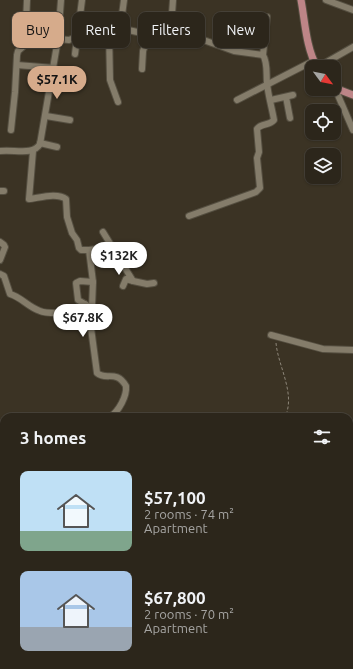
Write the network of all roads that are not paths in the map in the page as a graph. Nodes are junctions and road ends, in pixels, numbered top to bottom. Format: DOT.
graph roads {
  1 [pos="27,0"];
  2 [pos="61,0"];
  3 [pos="82,0"];
  4 [pos="124,0"];
  5 [pos="173,0"];
  6 [pos="301,0"];
  7 [pos="326,0"];
  8 [pos="353,10"];
  9 [pos="60,12"];
  10 [pos="80,12"];
  11 [pos="122,12"];
  12 [pos="173,12"];
  13 [pos="205,41"];
  14 [pos="353,47"];
  15 [pos="57,48"];
  16 [pos="76,48"];
  17 [pos="109,48"];
  18 [pos="144,48"];
  19 [pos="264,48"];
  20 [pos="75,54"];
  21 [pos="263,55"];
  22 [pos="314,60"];
  23 [pos="330,60"];
  24 [pos="17,65"];
  25 [pos="54,68"];
  26 [pos="142,69"];
  27 [pos="305,69"];
  28 [pos="267,84"];
  29 [pos="341,90"];
  30 [pos="293,95"];
  31 [pos="353,95"];
  32 [pos="339,96"];
  33 [pos="286,97"];
  34 [pos="237,100"];
  35 [pos="271,100"];
  36 [pos="118,102"];
  37 [pos="46,116"];
  38 [pos="290,118"];
  39 [pos="70,120"];
  40 [pos="11,130"];
  41 [pos="353,130"];
  42 [pos="40,143"];
  43 [pos="57,146"];
  44 [pos="33,150"];
  45 [pos="0,151"];
  46 [pos="189,216"];
  47 [pos="103,232"];
  48 [pos="0,242"];
  49 [pos="112,247"];
  50 [pos="90,250"];
  51 [pos="0,260"];
  52 [pos="0,274"];
  53 [pos="133,281"];
  54 [pos="93,282"];
  55 [pos="154,283"];
  56 [pos="123,286"];
  57 [pos="84,304"];
  58 [pos="92,307"];
  59 [pos="273,336"];
  60 [pos="353,350"];
  61 [pos="115,413"];
  1 -- 24 [label="street"];
  2 -- 9 [label="street"];
  3 -- 10 [label="street"];
  4 -- 11 [label="street"];
  5 -- 12 [label="street"];
  6 -- 22 [label="main road"];
  7 -- 8 [label="street"];
  13 -- 21 [label="street"];
  14 -- 23 [label="street"];
  15 -- 25 [label="street"];
  16 -- 20 [label="street"];
  17 -- 36 [label="street"];
  18 -- 26 [label="street"];
  19 -- 21 [label="street"];
  21 -- 28 [label="street"];
  24 -- 25 [label="street"];
  24 -- 40 [label="street"];
  25 -- 37 [label="street"];
  27 -- 28 [label="street"];
  28 -- 34 [label="street"];
  28 -- 35 [label="street"];
  29 -- 31 [label="main road"];
  30 -- 33 [label="street"];
  32 -- 41 [label="street"];
  33 -- 35 [label="street"];
  33 -- 38 [label="street"];
  35 -- 46 [label="street"];
  37 -- 39 [label="street"];
  37 -- 42 [label="street"];
  42 -- 43 [label="street"];
  42 -- 44 [label="street"];
  44 -- 45 [label="street"];
  44 -- 50 [label="street"];
  47 -- 49 [label="street"];
  48 -- 51 [label="street"];
  49 -- 50 [label="street"];
  49 -- 53 [label="street"];
  50 -- 54 [label="street"];
  52 -- 57 [label="street"];
  53 -- 55 [label="street"];
  53 -- 56 [label="street"];
  54 -- 57 [label="street"];
  54 -- 58 [label="street"];
  57 -- 58 [label="street"];
  58 -- 61 [label="street"];
  59 -- 60 [label="street"];
}
